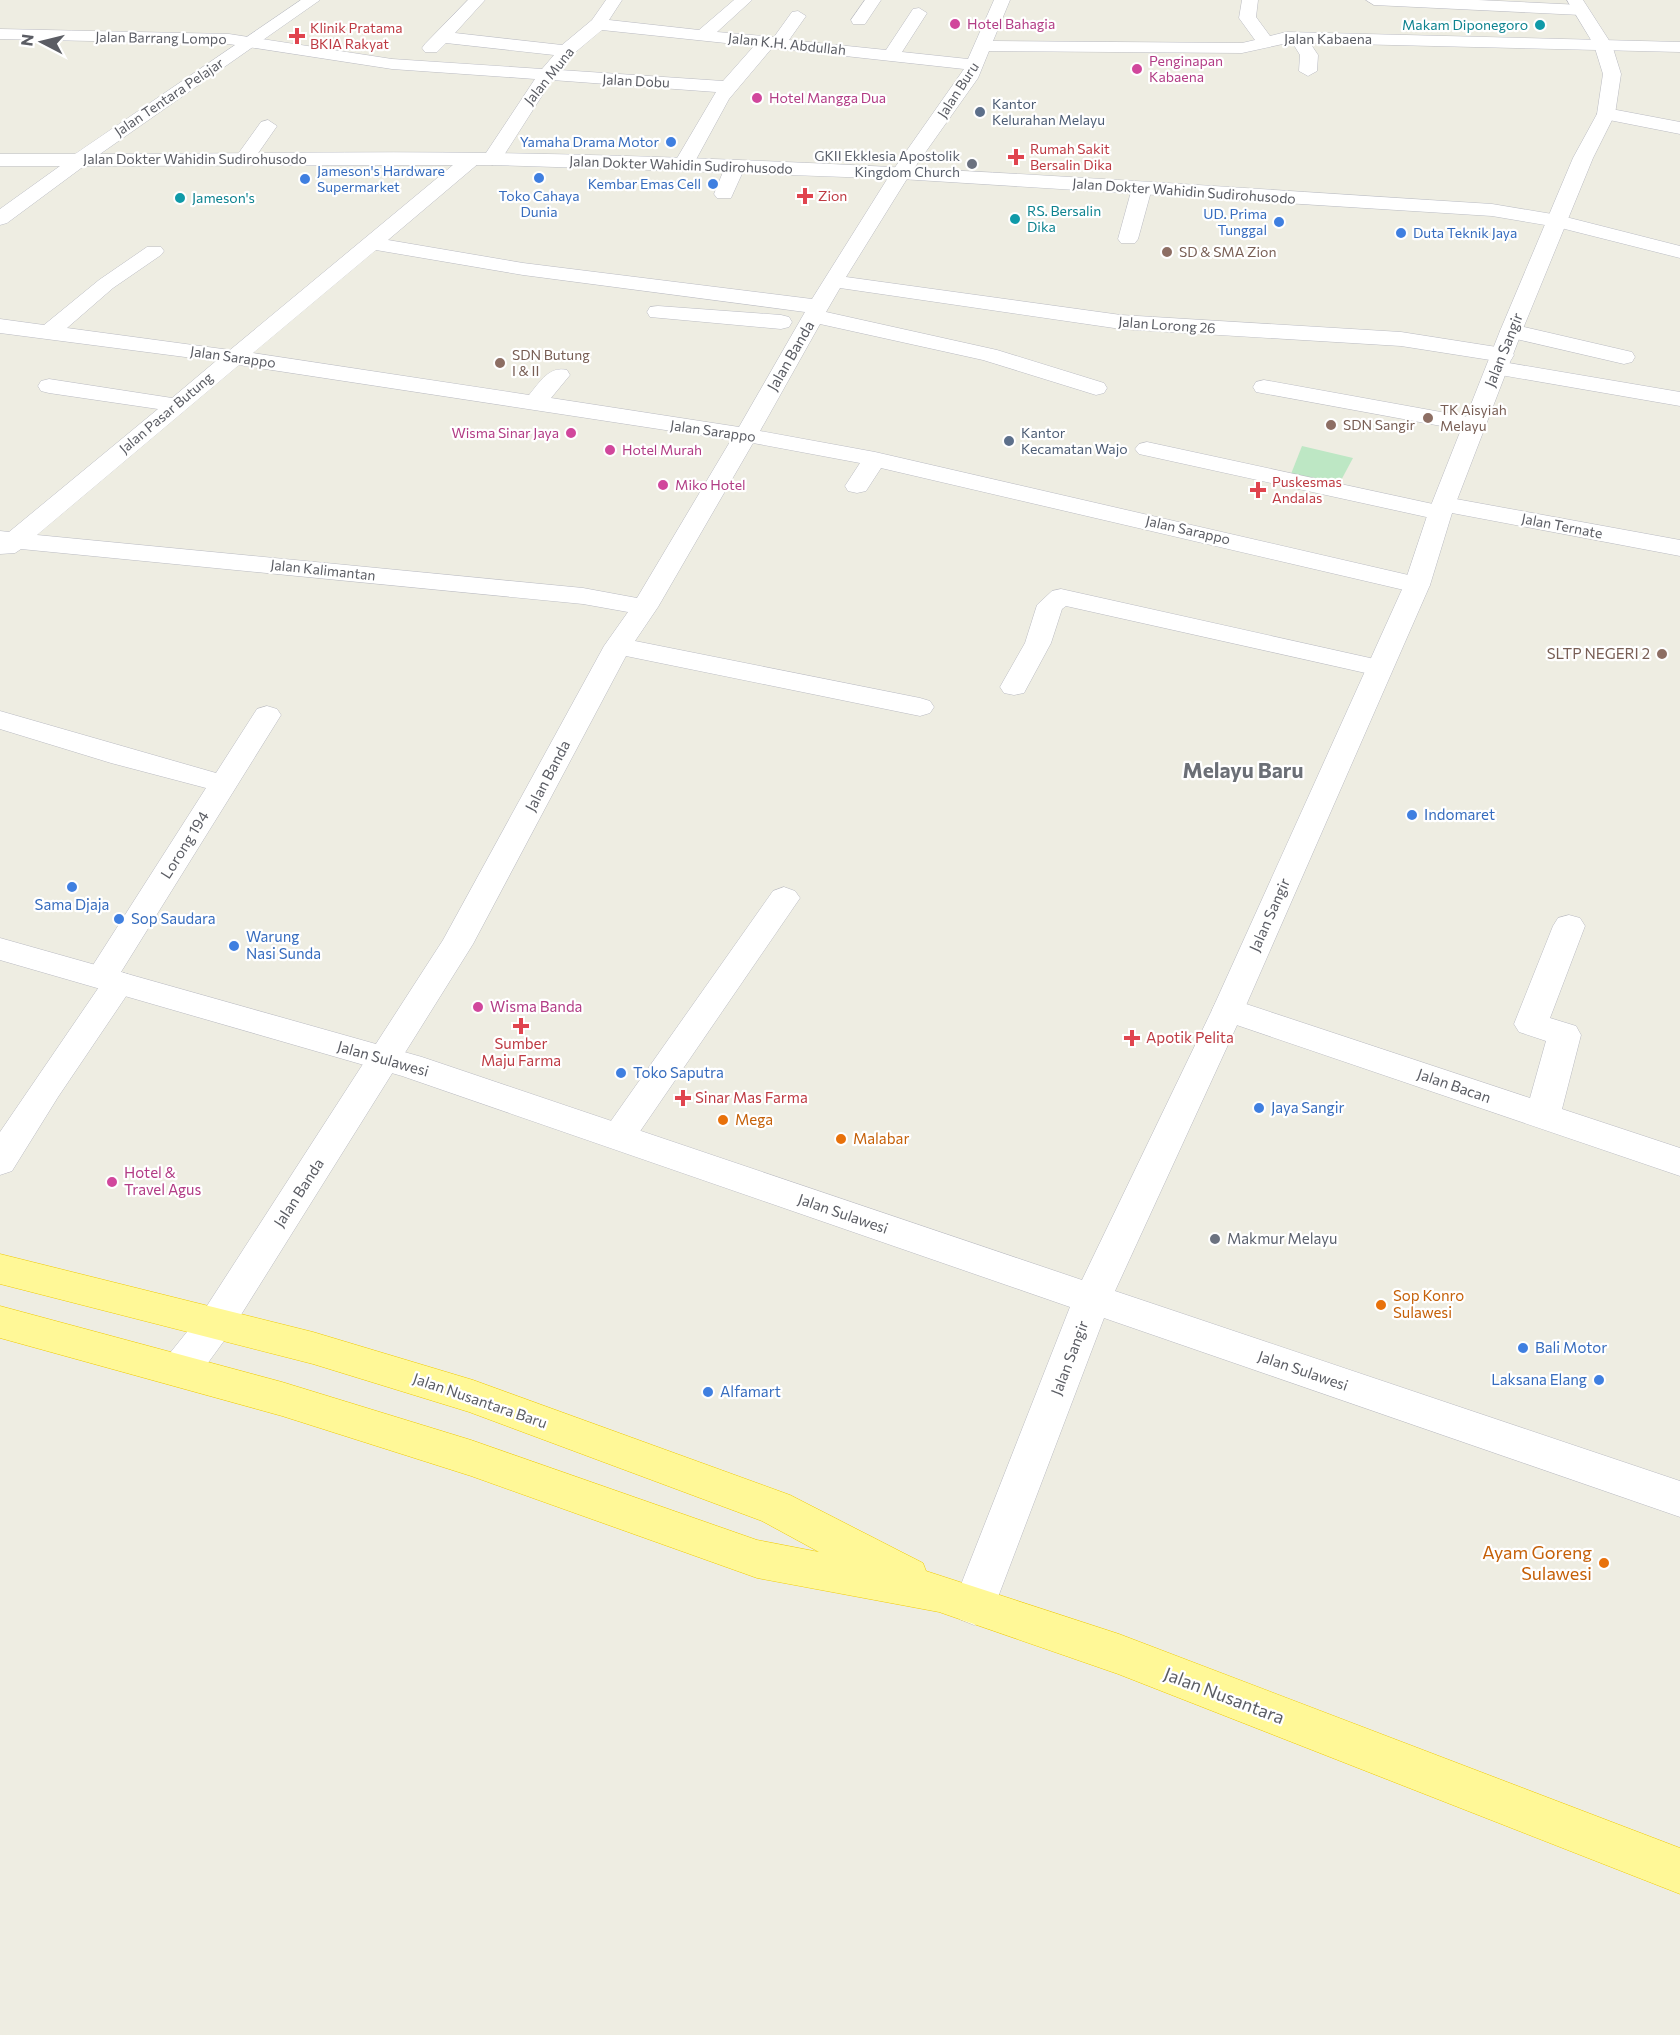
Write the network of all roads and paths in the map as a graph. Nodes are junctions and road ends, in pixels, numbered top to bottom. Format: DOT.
graph roads {
  1 [pos="287,0"];
  2 [pos="312,0"];
  3 [pos="477,0"];
  4 [pos="614,0"];
  5 [pos="744,0"];
  6 [pos="873,0"];
  7 [pos="1002,0"];
  8 [pos="1250,0"];
  9 [pos="1374,0"];
  10 [pos="1578,5"];
  11 [pos="919,13"];
  12 [pos="798,16"];
  13 [pos="859,20"];
  14 [pos="598,24"];
  15 [pos="0,34"];
  16 [pos="703,34"];
  17 [pos="441,36"];
  18 [pos="1298,38"];
  19 [pos="229,39"];
  20 [pos="251,42"];
  21 [pos="774,42"];
  22 [pos="1264,42"];
  23 [pos="1602,44"];
  24 [pos="984,46"];
  25 [pos="1680,46"];
  26 [pos="566,51"];
  27 [pos="891,55"];
  28 [pos="975,65"];
  29 [pos="415,66"];
  30 [pos="1308,71"];
  31 [pos="546,76"];
  32 [pos="726,87"];
  33 [pos="1606,114"];
  34 [pos="268,126"];
  35 [pos="1680,128"];
  36 [pos="245,158"];
  37 [pos="80,159"];
  38 [pos="482,159"];
  39 [pos="0,160"];
  40 [pos="52,160"];
  41 [pos="683,165"];
  42 [pos="735,167"];
  43 [pos="901,173"];
  44 [pos="1142,188"];
  45 [pos="724,194"];
  46 [pos="0,197"];
  47 [pos="0,219"];
  48 [pos="1558,221"];
  49 [pos="1128,239"];
  50 [pos="372,243"];
  51 [pos="154,251"];
  52 [pos="1680,252"];
  53 [pos="833,281"];
  54 [pos="658,312"];
  55 [pos="814,316"];
  56 [pos="0,326"];
  57 [pos="49,332"];
  58 [pos="1504,352"];
  59 [pos="234,357"];
  60 [pos="1624,357"];
  61 [pos="559,375"];
  62 [pos="49,386"];
  63 [pos="1264,387"];
  64 [pos="1096,388"];
  65 [pos="1680,399"];
  66 [pos="536,402"];
  67 [pos="175,405"];
  68 [pos="1474,425"];
  69 [pos="746,435"];
  70 [pos="1147,449"];
  71 [pos="875,459"];
  72 [pos="857,486"];
  73 [pos="1443,509"];
  74 [pos="5,544"];
  75 [pos="1680,548"];
  76 [pos="1417,585"];
  77 [pos="645,607"];
  78 [pos="618,646"];
  79 [pos="1379,668"];
  80 [pos="1014,687"];
  81 [pos="920,707"];
  82 [pos="267,715"];
  83 [pos="0,720"];
  84 [pos="224,784"];
  85 [pos="784,898"];
  86 [pos="1569,926"];
  87 [pos="0,949"];
  88 [pos="110,979"];
  89 [pos="1228,1010"];
  90 [pos="385,1059"];
  91 [pos="1543,1116"];
  92 [pos="618,1137"];
  93 [pos="0,1161"];
  94 [pos="1680,1162"];
  95 [pos="0,1269"];
  96 [pos="1092,1299"];
  97 [pos="0,1322"];
  98 [pos="216,1323"];
  99 [pos="180,1370"];
  100 [pos="1680,1499"];
  101 [pos="957,1599"];
  102 [pos="1680,1871"];
  1 -- 19 [label="street, Jalan Tentara Pelajar"];
  2 -- 20 [label="street, Jalan Tentara Pelajar"];
  3 -- 17 [label="street"];
  4 -- 14 [label="street, Jalan Muna"];
  5 -- 16 [label="street"];
  6 -- 13 [label="street"];
  7 -- 24 [label="street, Jalan Buru"];
  8 -- 22 [label="street"];
  9 -- 10 [label="street"];
  10 -- 23 [label="street, Jalan Sangir"];
  11 -- 27 [label="street"];
  12 -- 21 [label="street"];
  14 -- 16 [label="street, Jalan K.H. Abdullah"];
  14 -- 26 [label="street, Jalan Muna"];
  15 -- 19 [label="street, Jalan Barrang Lompo"];
  16 -- 21 [label="street, Jalan K.H. Abdullah"];
  17 -- 26 [label="street"];
  17 -- 29 [label="street"];
  18 -- 22 [label="street, Jalan Kabaena"];
  18 -- 23 [label="street, Jalan Kabaena"];
  18 -- 30 [label="street"];
  19 -- 20 [label="street, Jalan Barrang Lompo"];
  19 -- 40 [label="street, Jalan Tentara Pelajar"];
  20 -- 29 [label="street, Jalan Barrang Lompo"];
  20 -- 37 [label="street, Jalan Tentara Pelajar"];
  21 -- 27 [label="street, Jalan K.H. Abdullah"];
  21 -- 32 [label="street"];
  22 -- 24 [label="street, Jalan Kabaena"];
  23 -- 25 [label="street, Jalan Kabaena"];
  23 -- 33 [label="street, Jalan Sangir"];
  24 -- 28 [label="street, Jalan Buru"];
  26 -- 31 [label="street, Jalan Muna"];
  27 -- 28 [label="street, Jalan K.H. Abdullah"];
  28 -- 43 [label="street, Jalan Buru"];
  29 -- 31 [label="street, Jalan Dobu"];
  31 -- 32 [label="street, Jalan Dobu"];
  31 -- 38 [label="street, Jalan Muna"];
  32 -- 41 [label="street"];
  33 -- 35 [label="street"];
  33 -- 48 [label="street, Jalan Sangir"];
  34 -- 36 [label="street"];
  36 -- 37 [label="street, Jalan Dokter Wahidin Sudirohusodo"];
  36 -- 38 [label="street, Jalan Dokter Wahidin Sudirohusodo"];
  37 -- 40 [label="street, Jalan Dokter Wahidin Sudirohusodo"];
  37 -- 47 [label="street, Jalan Tentara Pelajar"];
  38 -- 41 [label="street, Jalan Dokter Wahidin Sudirohusodo"];
  38 -- 50 [label="street, Jalan Pasar Butung"];
  39 -- 40 [label="street, Jalan Dokter Wahidin Sudirohusodo"];
  40 -- 46 [label="street, Jalan Tentara Pelajar"];
  41 -- 42 [label="street, Jalan Dokter Wahidin Sudirohusodo"];
  42 -- 43 [label="street, Jalan Dokter Wahidin Sudirohusodo"];
  42 -- 45 [label="street"];
  43 -- 44 [label="street, Jalan Dokter Wahidin Sudirohusodo"];
  43 -- 53 [label="street, Jalan Banda"];
  44 -- 48 [label="street, Jalan Dokter Wahidin Sudirohusodo"];
  44 -- 49 [label="street"];
  48 -- 52 [label="street, Jalan Dokter Wahidin Sudirohusodo"];
  48 -- 58 [label="street, Jalan Sangir"];
  50 -- 55 [label="street"];
  50 -- 59 [label="street, Jalan Pasar Butung"];
  51 -- 57 [label="street"];
  53 -- 55 [label="street, Jalan Banda"];
  53 -- 58 [label="street, Jalan Lorong 26"];
  54 -- 55 [label="street"];
  55 -- 64 [label="street"];
  55 -- 69 [label="street, Jalan Banda"];
  56 -- 57 [label="street, Jalan Sarappo"];
  57 -- 59 [label="street, Jalan Sarappo"];
  58 -- 60 [label="street"];
  58 -- 65 [label="street"];
  58 -- 68 [label="street, Jalan Sangir"];
  59 -- 66 [label="street, Jalan Sarappo"];
  59 -- 67 [label="street, Jalan Pasar Butung"];
  61 -- 66 [label="street"];
  62 -- 67 [label="street"];
  63 -- 68 [label="street"];
  66 -- 69 [label="street, Jalan Sarappo"];
  67 -- 74 [label="street, Jalan Pasar Butung"];
  68 -- 73 [label="street, Jalan Sangir"];
  69 -- 71 [label="street, Jalan Sarappo"];
  69 -- 77 [label="street, Jalan Banda"];
  70 -- 73 [label="street, Jalan Ternate"];
  71 -- 72 [label="street"];
  71 -- 76 [label="street, Jalan Sarappo"];
  73 -- 75 [label="street, Jalan Ternate"];
  73 -- 76 [label="street, Jalan Sangir"];
  74 -- 77 [label="street, Jalan Kalimantan"];
  76 -- 79 [label="street, Jalan Sangir"];
  77 -- 78 [label="street, Jalan Banda"];
  78 -- 81 [label="street"];
  78 -- 90 [label="street, Jalan Banda"];
  79 -- 80 [label="street"];
  79 -- 89 [label="street, Jalan Sangir"];
  82 -- 84 [label="street, Lorong 194"];
  83 -- 84 [label="street"];
  84 -- 88 [label="street, Lorong 194"];
  85 -- 92 [label="street"];
  86 -- 91 [label="street"];
  87 -- 88 [label="street, Jalan Sulawesi"];
  88 -- 90 [label="street, Jalan Sulawesi"];
  88 -- 93 [label="street, Lorong 194"];
  89 -- 91 [label="street, Jalan Bacan"];
  89 -- 96 [label="street, Jalan Sangir"];
  90 -- 92 [label="street, Jalan Sulawesi"];
  90 -- 98 [label="street, Jalan Banda"];
  91 -- 94 [label="street, Jalan Bacan"];
  92 -- 96 [label="street, Jalan Sulawesi"];
  95 -- 98 [label="highway, Jalan Nusantara Baru"];
  96 -- 100 [label="street, Jalan Sulawesi"];
  96 -- 101 [label="street, Jalan Sangir"];
  97 -- 99 [label="highway"];
  98 -- 99 [label="street, Jalan Banda"];
  98 -- 101 [label="highway, Jalan Nusantara Baru"];
  99 -- 101 [label="highway, Jalan Nusantara"];
  101 -- 102 [label="highway, Jalan Nusantara"];
}
